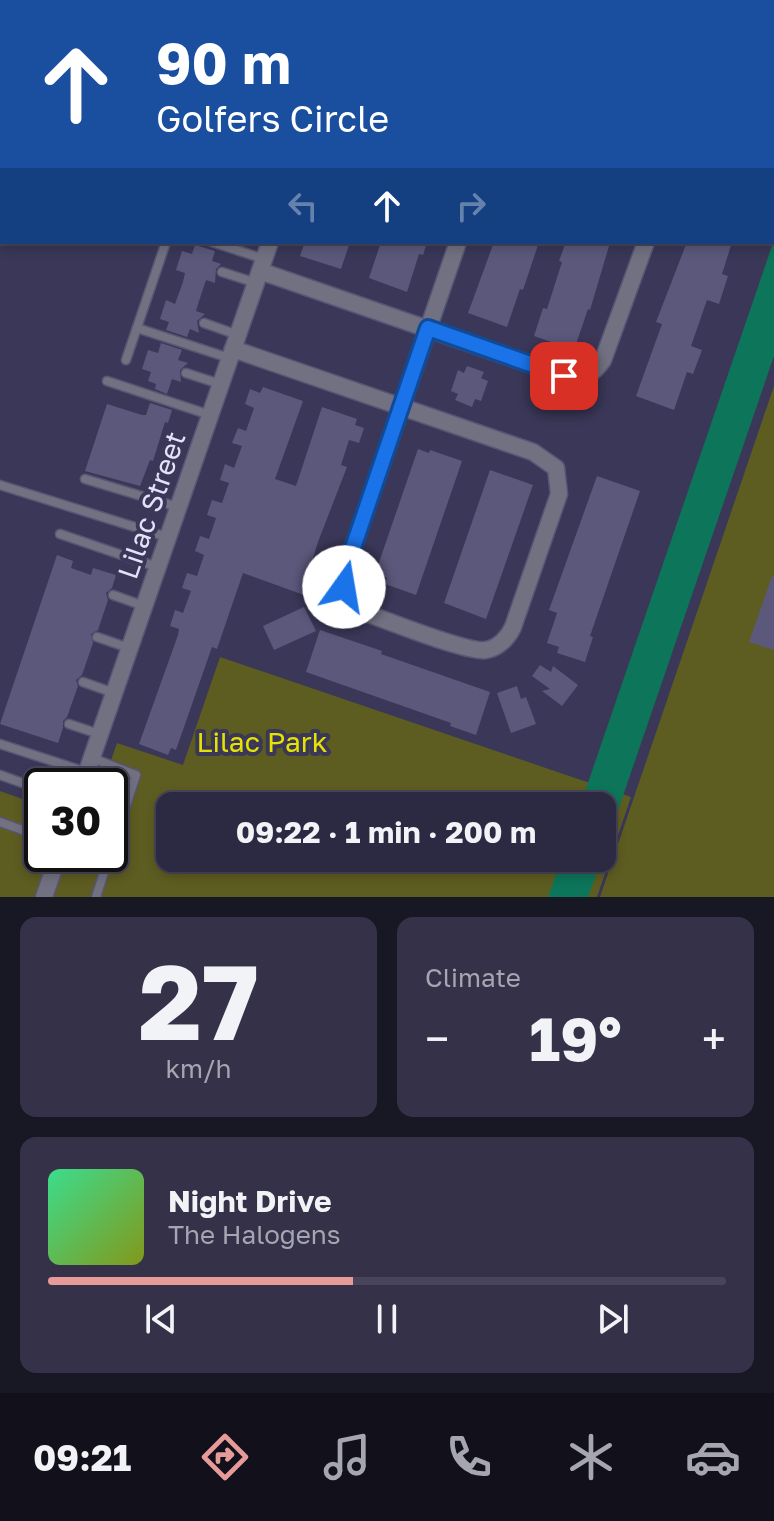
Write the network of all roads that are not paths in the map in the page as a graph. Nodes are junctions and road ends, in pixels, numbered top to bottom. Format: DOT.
graph roads {
  1 [pos="165,244"];
  2 [pos="215,244"];
  3 [pos="269,244"];
  4 [pos="457,244"];
  5 [pos="645,244"];
  6 [pos="260,271"];
  7 [pos="222,272"];
  8 [pos="204,323"];
  9 [pos="137,328"];
  10 [pos="428,328"];
  11 [pos="233,347"];
  12 [pos="126,360"];
  13 [pos="186,373"];
  14 [pos="107,381"];
  15 [pos="220,384"];
  16 [pos="401,407"];
  17 [pos="210,415"];
  18 [pos="85,479"];
  19 [pos="0,485"];
  20 [pos="178,507"];
  21 [pos="60,534"];
  22 [pos="168,537"];
  23 [pos="157,567"];
  24 [pos="113,595"];
  25 [pos="144,606"];
  26 [pos="97,637"];
  27 [pos="129,648"];
  28 [pos="83,682"];
  29 [pos="114,693"];
  30 [pos="69,724"];
  31 [pos="100,734"];
  32 [pos="0,744"];
  33 [pos="75,768"];
  34 [pos="88,768"];
  35 [pos="0,775"];
  36 [pos="128,775"];
  37 [pos="24,784"];
  38 [pos="128,799"];
  39 [pos="0,822"];
  40 [pos="24,831"];
  41 [pos="53,872"];
  42 [pos="104,872"];
  43 [pos="44,897"];
  44 [pos="96,897"];
  1 -- 9 [label="lane"];
  2 -- 6 [label="lane"];
  3 -- 6 [label="street, Lilac Street"];
  4 -- 10 [label="street"];
  5 -- 10 [label="street"];
  6 -- 7 [label="lane"];
  6 -- 10 [label="street"];
  6 -- 11 [label="street, Lilac Street"];
  8 -- 11 [label="lane"];
  9 -- 11 [label="lane"];
  9 -- 12 [label="lane"];
  10 -- 16 [label="street"];
  11 -- 15 [label="street, Lilac Street"];
  11 -- 16 [label="street"];
  13 -- 15 [label="lane"];
  14 -- 17 [label="lane"];
  15 -- 17 [label="street, Lilac Street"];
  16 -- 16 [label="street"];
  17 -- 20 [label="street, Lilac Street"];
  18 -- 20 [label="lane"];
  19 -- 22 [label="lane"];
  20 -- 22 [label="street, Lilac Street"];
  21 -- 23 [label="lane"];
  22 -- 23 [label="street, Lilac Street"];
  23 -- 25 [label="street, Lilac Street"];
  24 -- 25 [label="lane"];
  25 -- 27 [label="street, Lilac Street"];
  26 -- 27 [label="lane"];
  27 -- 29 [label="street, Lilac Street"];
  28 -- 29 [label="lane"];
  29 -- 31 [label="street, Lilac Street"];
  30 -- 31 [label="lane"];
  31 -- 34 [label="street, Lilac Street"];
  32 -- 33 [label="lane"];
  35 -- 37 [label="lane"];
  36 -- 38 [label="lane"];
  39 -- 40 [label="lane"];
  41 -- 43 [label="street"];
  42 -- 44 [label="lane"];
}
